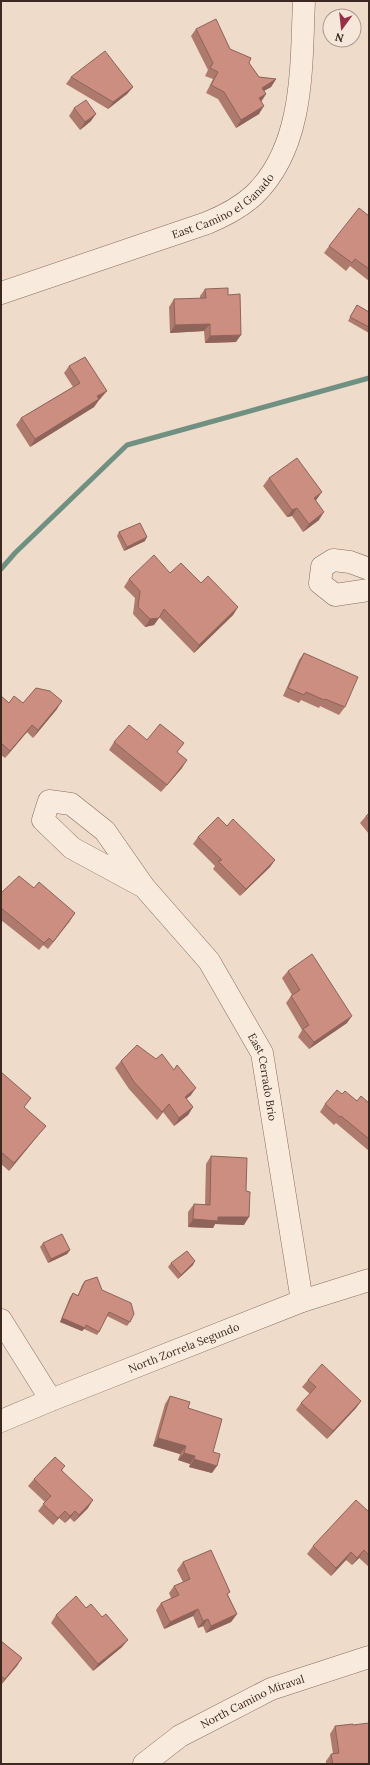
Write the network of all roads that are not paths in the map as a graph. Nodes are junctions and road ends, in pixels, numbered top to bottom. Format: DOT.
graph roads {
  1 [pos="304,1"];
  2 [pos="2,292"];
  3 [pos="369,569"];
  4 [pos="369,590"];
  5 [pos="144,887"];
  6 [pos="369,1280"];
  7 [pos="302,1301"];
  8 [pos="1,1320"];
  9 [pos="51,1400"];
  10 [pos="1,1421"];
  11 [pos="369,1657"];
  12 [pos="144,1764"];
  1 -- 2 [label="street, East Camino el Ganado"];
  3 -- 4 [label="street"];
  5 -- 7 [label="street, East Cerrado Brio"];
  6 -- 7 [label="street, North Zorrela Segundo"];
  7 -- 9 [label="street, North Zorrela Segundo"];
  8 -- 9 [label="street"];
  9 -- 10 [label="street, North Zorrela Segundo"];
  11 -- 12 [label="street, North Camino Miraval"];
}
